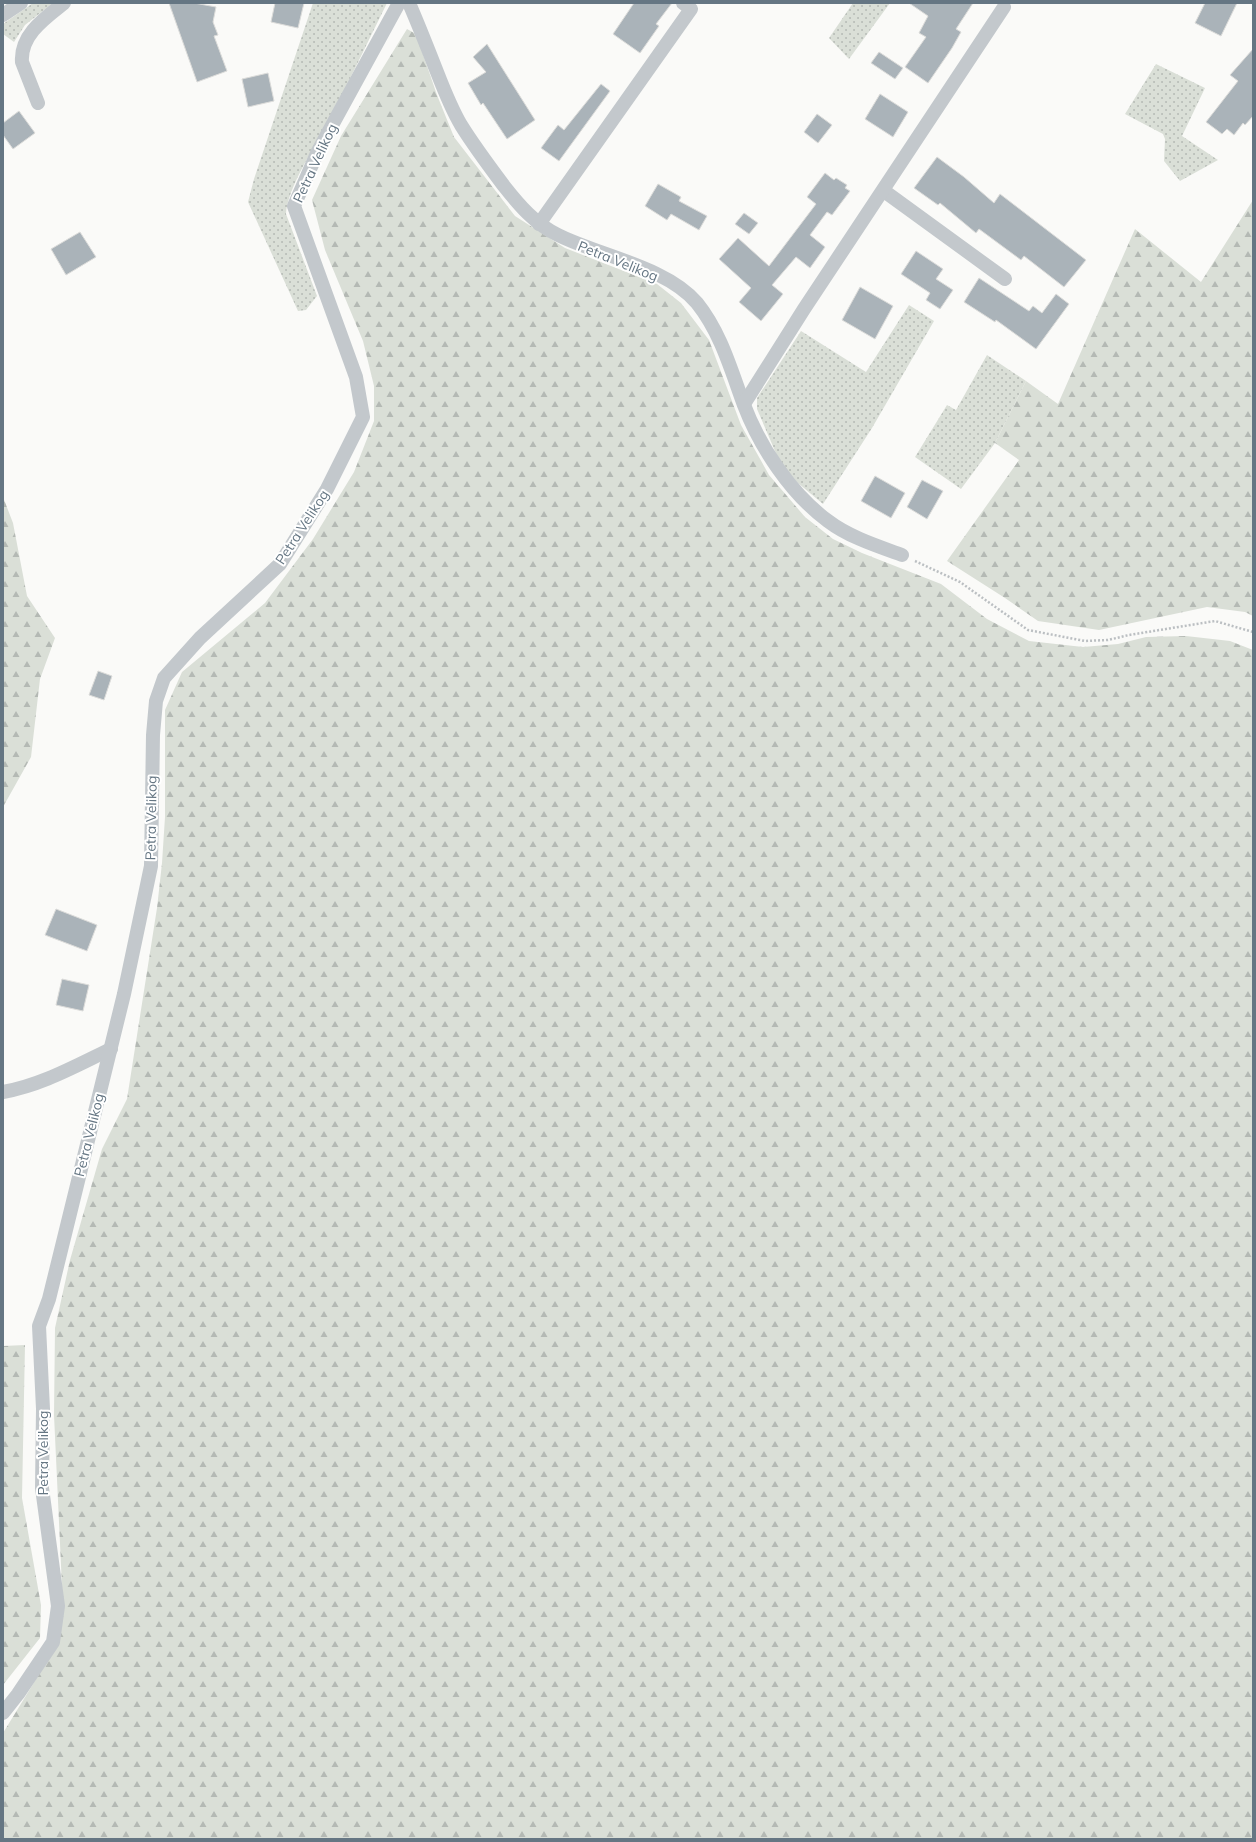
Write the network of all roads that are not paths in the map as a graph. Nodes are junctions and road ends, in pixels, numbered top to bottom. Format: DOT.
graph roads {
  1 [pos="21,3"];
  2 [pos="64,3"];
  3 [pos="399,3"];
  4 [pos="410,3"];
  5 [pos="683,3"];
  6 [pos="1004,7"];
  7 [pos="3,15"];
  8 [pos="38,103"];
  9 [pos="884,191"];
  10 [pos="539,224"];
  11 [pos="1005,279"];
  12 [pos="744,404"];
  13 [pos="902,555"];
  14 [pos="110,1049"];
  15 [pos="3,1092"];
  16 [pos="3,1713"];
  1 -- 7 [label="street"];
  2 -- 8 [label="street"];
  3 -- 14 [label="street, Petra Velikog"];
  4 -- 10 [label="street, Petra Velikog"];
  5 -- 10 [label="street"];
  6 -- 9 [label="street"];
  9 -- 11 [label="street"];
  9 -- 12 [label="street"];
  10 -- 12 [label="street, Petra Velikog"];
  12 -- 13 [label="street, Petra Velikog"];
  14 -- 15 [label="street"];
  14 -- 16 [label="street, Petra Velikog"];
}
